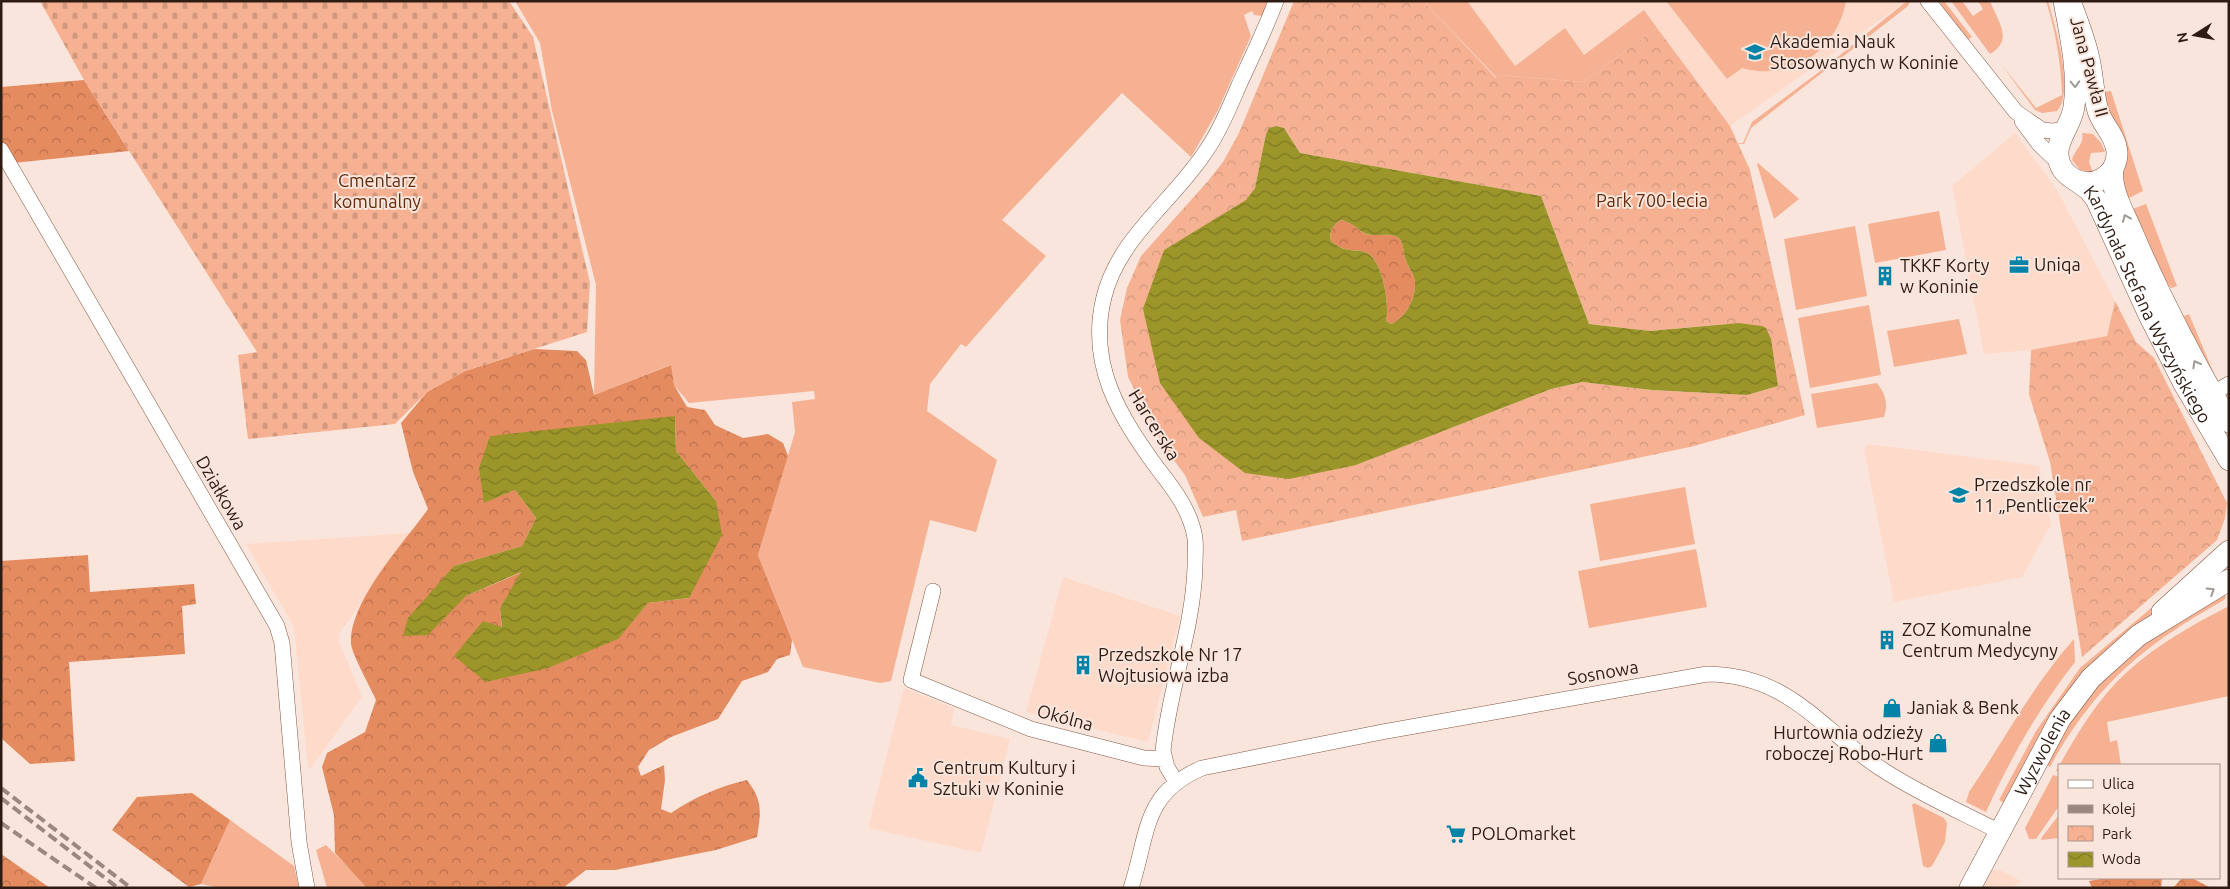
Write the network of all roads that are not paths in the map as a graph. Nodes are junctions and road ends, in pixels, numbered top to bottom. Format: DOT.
graph roads {
  1 [pos="1276,1"];
  2 [pos="1928,1"];
  3 [pos="2064,1"];
  4 [pos="2070,1"];
  5 [pos="2016,112"];
  6 [pos="2068,128"];
  7 [pos="2110,132"];
  8 [pos="1,150"];
  9 [pos="2060,164"];
  10 [pos="2112,169"];
  11 [pos="2075,180"];
  12 [pos="2220,389"];
  13 [pos="2229,422"];
  14 [pos="2229,460"];
  15 [pos="2229,551"];
  16 [pos="2229,580"];
  17 [pos="933,591"];
  18 [pos="2140,635"];
  19 [pos="1164,759"];
  20 [pos="1176,782"];
  21 [pos="2000,832"];
  22 [pos="308,888"];
  23 [pos="1131,888"];
  24 [pos="1970,888"];
  1 -- 19 [label="street, Harcerska"];
  2 -- 5 [label="street"];
  3 -- 6 [label="main road, Jana Pawła II, one-way"];
  4 -- 7 [label="main road, Jana Pawła II"];
  5 -- 6 [label="street"];
  5 -- 9 [label="street"];
  6 -- 7 [label="main road"];
  6 -- 9 [label="main road"];
  7 -- 10 [label="main road"];
  8 -- 22 [label="street, Działkowa"];
  9 -- 11 [label="main road"];
  10 -- 11 [label="main road"];
  12 -- 10 [label="main road, Kardynała Stefana Wyszyńskiego, one-way"];
  11 -- 14 [label="main road, Kardynała Stefana Wyszyńskiego"];
  12 -- 13 [label="main road, Kardynała Stefana Wyszyńskiego"];
  15 -- 18 [label="main road, Wyzwolenia"];
  18 -- 16 [label="main road, Wyzwolenia, one-way"];
  17 -- 19 [label="street, Okólna"];
  18 -- 21 [label="main road, Wyzwolenia"];
  19 -- 20 [label="street"];
  20 -- 21 [label="street, Sosnowa"];
  20 -- 23 [label="street"];
  21 -- 24 [label="main road, Wyzwolenia"];
}
